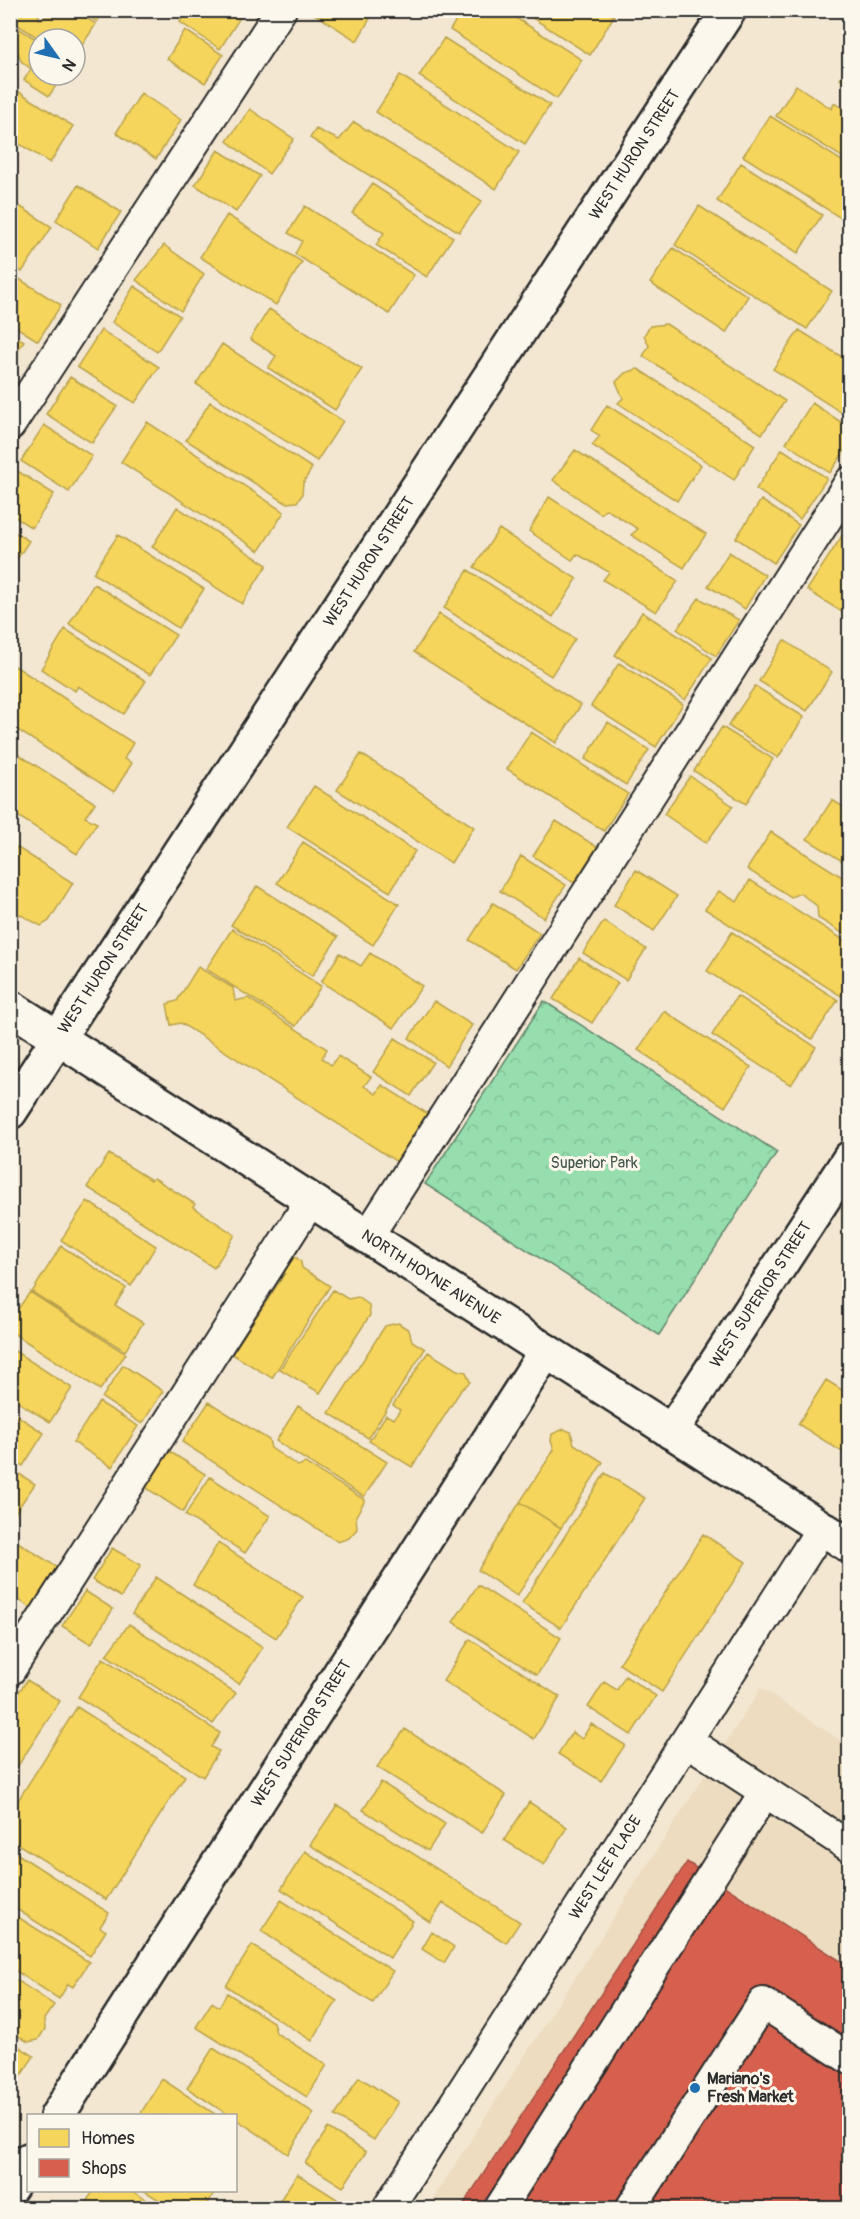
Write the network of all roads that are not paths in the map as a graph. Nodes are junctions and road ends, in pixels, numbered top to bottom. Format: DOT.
graph roads {
  1 [pos="281,10"];
  2 [pos="729,10"];
  3 [pos="10,425"];
  4 [pos="849,482"];
  5 [pos="10,1006"];
  6 [pos="58,1037"];
  7 [pos="10,1113"];
  8 [pos="849,1158"];
  9 [pos="311,1200"];
  10 [pos="368,1236"];
  11 [pos="546,1351"];
  12 [pos="671,1432"];
  13 [pos="822,1528"];
  14 [pos="849,1546"];
  15 [pos="10,1670"];
  16 [pos="687,1741"];
  17 [pos="765,1792"];
  18 [pos="849,1847"];
  19 [pos="849,2059"];
  20 [pos="58,2114"];
  21 [pos="27,2162"];
  22 [pos="10,2188"];
  23 [pos="388,2208"];
  24 [pos="500,2208"];
  25 [pos="631,2208"];
  1 -- 3 [label="lane"];
  2 -- 6 [label="street, WEST HURON STREET"];
  4 -- 10 [label="lane"];
  5 -- 6 [label="street, NORTH HOYNE AVENUE"];
  6 -- 7 [label="street, WEST HURON STREET"];
  6 -- 9 [label="street, NORTH HOYNE AVENUE"];
  8 -- 12 [label="street, WEST SUPERIOR STREET"];
  9 -- 10 [label="street, NORTH HOYNE AVENUE"];
  9 -- 15 [label="lane"];
  10 -- 11 [label="street, NORTH HOYNE AVENUE"];
  11 -- 12 [label="street, NORTH HOYNE AVENUE"];
  11 -- 20 [label="street, WEST SUPERIOR STREET"];
  12 -- 13 [label="street, NORTH HOYNE AVENUE"];
  13 -- 14 [label="street, NORTH HOYNE AVENUE"];
  13 -- 16 [label="lane, WEST LEE PLACE"];
  16 -- 17 [label="lane"];
  16 -- 23 [label="lane, WEST LEE PLACE"];
  17 -- 18 [label="lane"];
  17 -- 24 [label="lane"];
  19 -- 25 [label="lane"];
  21 -- 22 [label="street"];
}
